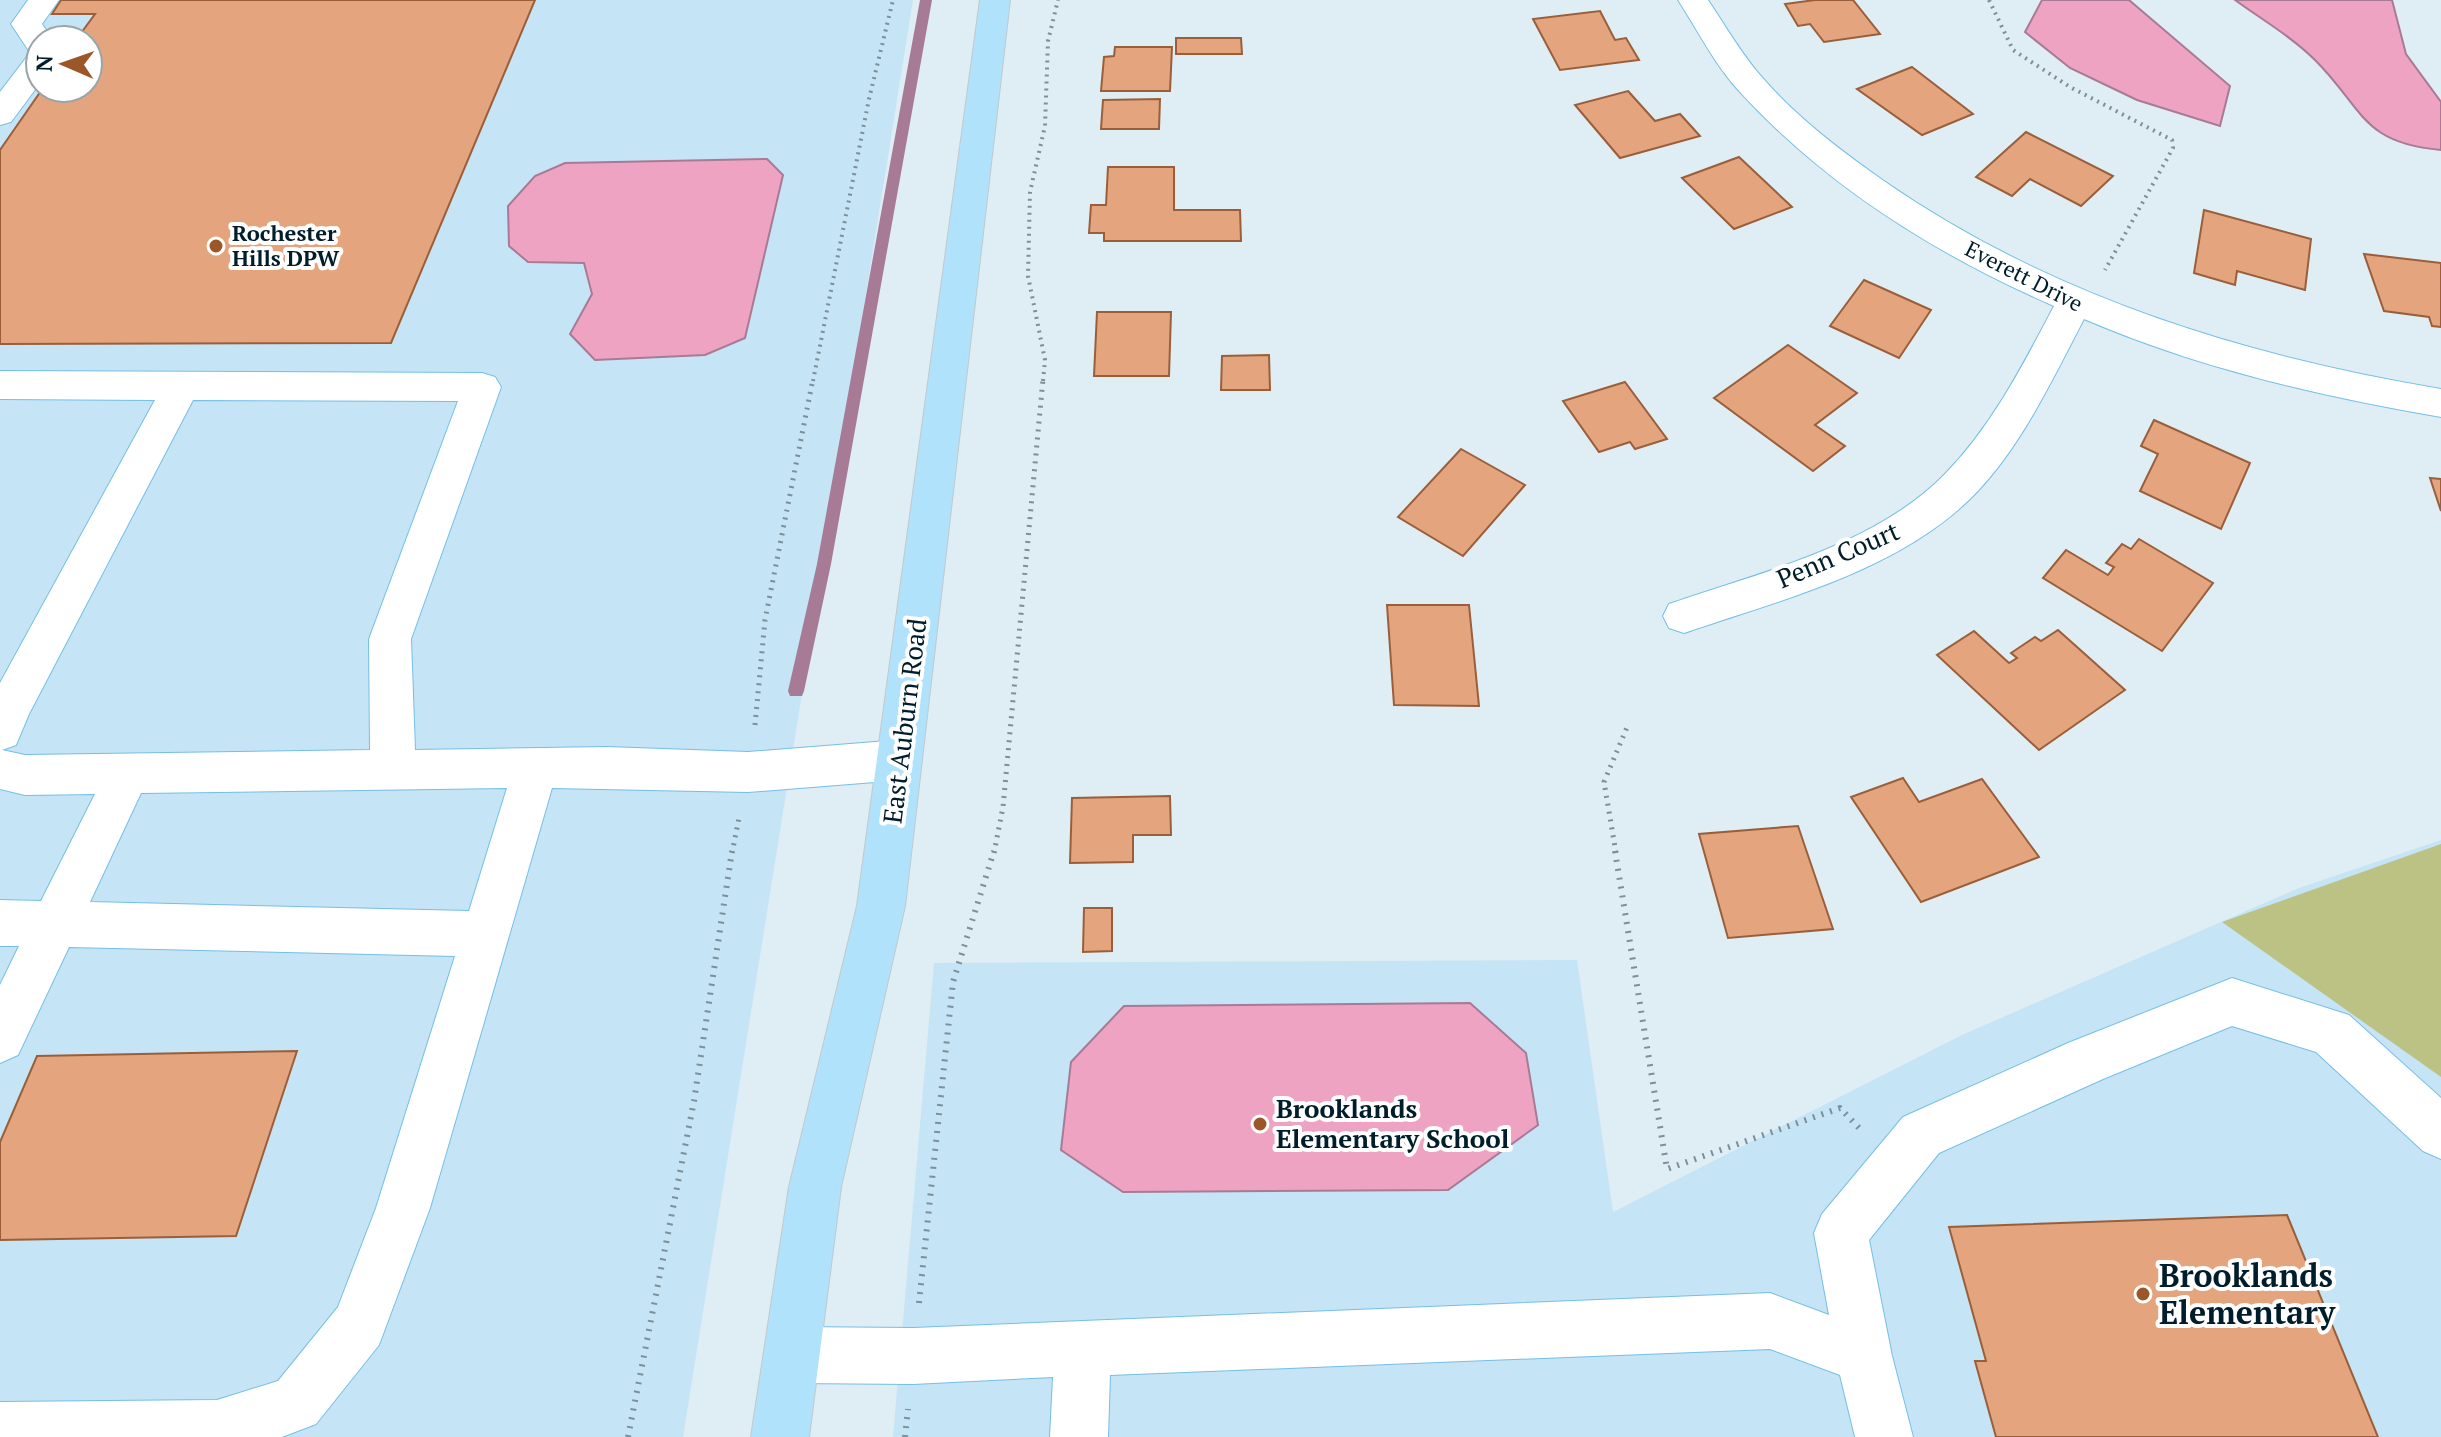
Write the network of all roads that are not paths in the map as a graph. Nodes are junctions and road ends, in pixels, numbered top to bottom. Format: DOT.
graph roads {
  1 [pos="44,0"];
  2 [pos="995,0"];
  3 [pos="1693,0"];
  4 [pos="26,24"];
  5 [pos="24,83"];
  6 [pos="0,115"];
  7 [pos="2087,290"];
  8 [pos="0,385"];
  9 [pos="181,386"];
  10 [pos="2441,403"];
  11 [pos="1684,616"];
  12 [pos="0,731"];
  13 [pos="900,760"];
  14 [pos="536,767"];
  15 [pos="0,769"];
  16 [pos="393,770"];
  17 [pos="128,773"];
  18 [pos="0,923"];
  19 [pos="55,924"];
  20 [pos="485,934"];
  21 [pos="0,1038"];
  22 [pos="2441,1133"];
  23 [pos="1083,1348"];
  24 [pos="792,1355"];
  25 [pos="1864,1356"];
  26 [pos="269,1424"];
  27 [pos="0,1431"];
  28 [pos="780,1437"];
  29 [pos="1079,1437"];
  30 [pos="1884,1437"];
  1 -- 4 [label="street"];
  2 -- 13 [label="main road, East Auburn Road"];
  3 -- 7 [label="street, Everett Drive"];
  5 -- 6 [label="street"];
  7 -- 10 [label="street, Everett Drive"];
  7 -- 11 [label="street, Penn Court"];
  8 -- 9 [label="street"];
  9 -- 12 [label="street"];
  9 -- 16 [label="street"];
  13 -- 14 [label="street"];
  13 -- 24 [label="main road, East Auburn Road"];
  14 -- 16 [label="street"];
  14 -- 20 [label="street"];
  15 -- 17 [label="street"];
  16 -- 17 [label="street"];
  17 -- 19 [label="street"];
  18 -- 19 [label="street"];
  19 -- 20 [label="street"];
  19 -- 21 [label="street"];
  20 -- 26 [label="street"];
  22 -- 25 [label="street"];
  23 -- 24 [label="street"];
  23 -- 25 [label="street"];
  23 -- 29 [label="street"];
  24 -- 28 [label="main road, East Auburn Road"];
  25 -- 30 [label="street"];
  26 -- 27 [label="street"];
}
